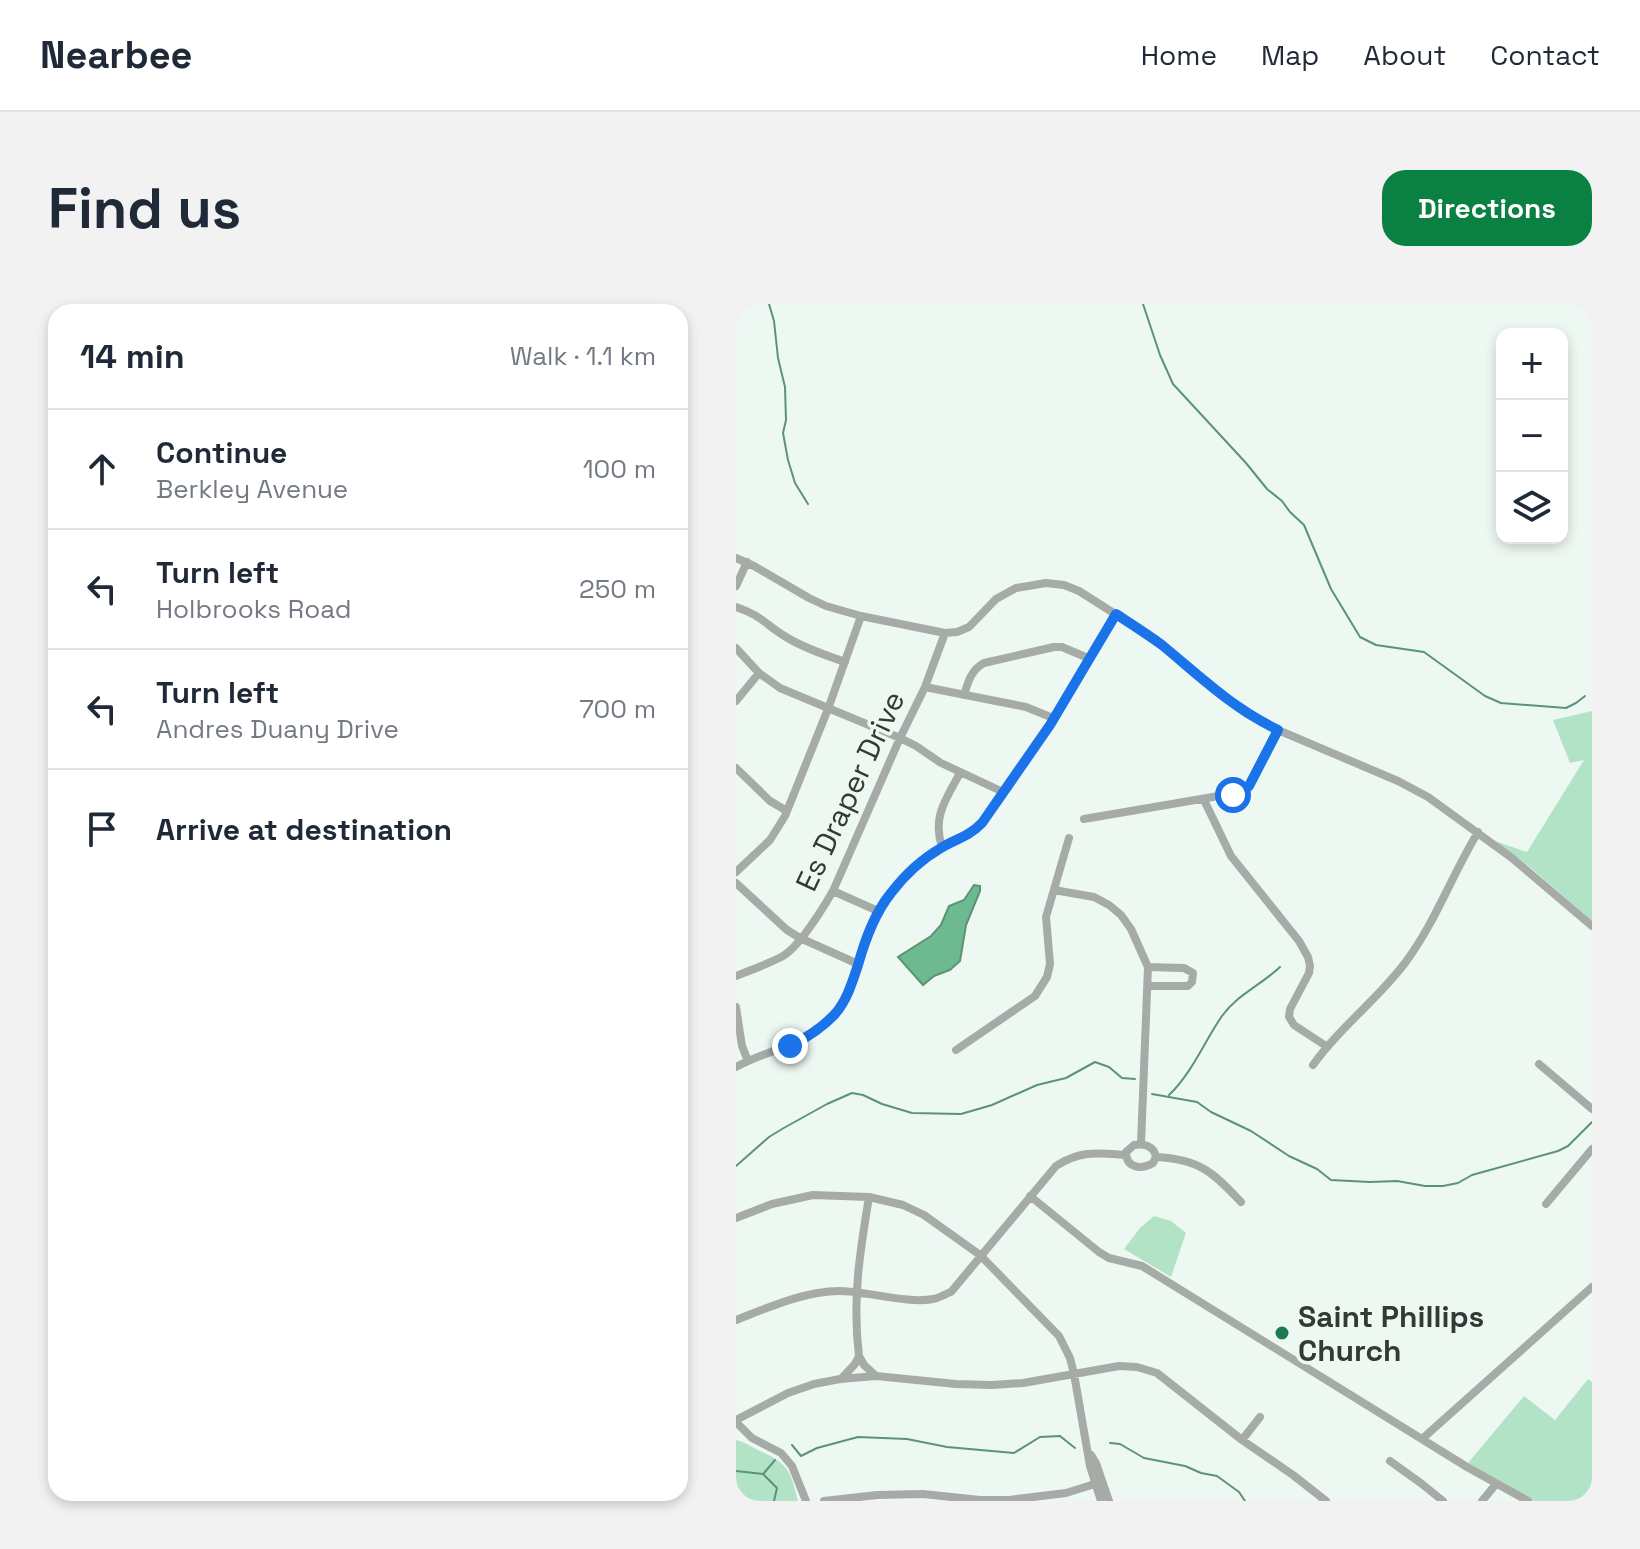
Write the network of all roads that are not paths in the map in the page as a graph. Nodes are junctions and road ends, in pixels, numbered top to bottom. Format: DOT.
graph roads {
  1 [pos="736,558"];
  2 [pos="747,562"];
  3 [pos="736,586"];
  4 [pos="736,607"];
  5 [pos="1116,614"];
  6 [pos="861,616"];
  7 [pos="945,633"];
  8 [pos="736,648"];
  9 [pos="1088,658"];
  10 [pos="845,662"];
  11 [pos="759,673"];
  12 [pos="925,687"];
  13 [pos="964,695"];
  14 [pos="736,701"];
  15 [pos="828,709"];
  16 [pos="1053,718"];
  17 [pos="1278,730"];
  18 [pos="900,738"];
  19 [pos="736,768"];
  20 [pos="960,773"];
  21 [pos="1003,792"];
  22 [pos="1204,800"];
  23 [pos="787,811"];
  24 [pos="1084,819"];
  25 [pos="1478,832"];
  26 [pos="1069,838"];
  27 [pos="942,847"];
  28 [pos="736,872"];
  29 [pos="736,883"];
  30 [pos="1054,890"];
  31 [pos="833,891"];
  32 [pos="878,911"];
  33 [pos="1592,926"];
  34 [pos="800,938"];
  35 [pos="858,964"];
  36 [pos="1148,967"];
  37 [pos="736,976"];
  38 [pos="1149,986"];
  39 [pos="736,1007"];
  40 [pos="1326,1046"];
  41 [pos="956,1050"];
  42 [pos="748,1061"];
  43 [pos="1539,1064"];
  44 [pos="1313,1065"];
  45 [pos="736,1067"];
  46 [pos="1592,1109"];
  47 [pos="1141,1144"];
  48 [pos="1592,1149"];
  49 [pos="1125,1155"];
  50 [pos="1156,1157"];
  51 [pos="1030,1196"];
  52 [pos="869,1197"];
  53 [pos="1241,1202"];
  54 [pos="1546,1204"];
  55 [pos="736,1218"];
  56 [pos="980,1255"];
  57 [pos="1592,1287"];
  58 [pos="855,1293"];
  59 [pos="736,1320"];
  60 [pos="859,1356"];
  61 [pos="1074,1374"];
  62 [pos="876,1376"];
  63 [pos="840,1379"];
  64 [pos="1260,1417"];
  65 [pos="736,1421"];
  66 [pos="736,1434"];
  67 [pos="752,1438"];
  68 [pos="1422,1439"];
  69 [pos="1242,1440"];
  70 [pos="1390,1461"];
  71 [pos="1098,1483"];
  72 [pos="1496,1484"];
  73 [pos="806,1501"];
  74 [pos="824,1501"];
  75 [pos="1101,1501"];
  76 [pos="1109,1501"];
  77 [pos="1326,1501"];
  78 [pos="1443,1501"];
  79 [pos="1482,1501"];
  80 [pos="1528,1501"];
  1 -- 2 [label="street"];
  2 -- 3 [label="street"];
  2 -- 6 [label="street"];
  4 -- 10 [label="street"];
  5 -- 7 [label="street"];
  5 -- 9 [label="street"];
  5 -- 17 [label="street"];
  6 -- 7 [label="street"];
  6 -- 10 [label="street, Es Draper Drive"];
  7 -- 12 [label="street, Es Draper Drive"];
  8 -- 11 [label="street"];
  9 -- 13 [label="street"];
  9 -- 16 [label="street"];
  10 -- 15 [label="street, Es Draper Drive"];
  11 -- 14 [label="street"];
  11 -- 15 [label="street"];
  12 -- 13 [label="street"];
  12 -- 18 [label="street, Es Draper Drive"];
  13 -- 16 [label="street"];
  15 -- 18 [label="street"];
  15 -- 23 [label="street, Es Draper Drive"];
  16 -- 21 [label="street"];
  17 -- 22 [label="street"];
  17 -- 25 [label="street"];
  18 -- 20 [label="street"];
  18 -- 31 [label="street, Es Draper Drive"];
  19 -- 23 [label="street"];
  20 -- 21 [label="street"];
  20 -- 27 [label="street"];
  21 -- 27 [label="street"];
  22 -- 24 [label="street"];
  22 -- 40 [label="street"];
  23 -- 28 [label="street, Es Draper Drive"];
  25 -- 33 [label="street"];
  25 -- 40 [label="street"];
  26 -- 30 [label="street"];
  27 -- 32 [label="street"];
  29 -- 34 [label="street"];
  30 -- 36 [label="street"];
  30 -- 41 [label="street"];
  31 -- 32 [label="street"];
  31 -- 34 [label="street, Es Draper Drive"];
  32 -- 35 [label="street"];
  34 -- 35 [label="street"];
  34 -- 37 [label="street, Es Draper Drive"];
  35 -- 42 [label="street"];
  36 -- 38 [label="street"];
  36 -- 38 [label="street"];
  38 -- 47 [label="street"];
  39 -- 42 [label="street"];
  40 -- 44 [label="street"];
  42 -- 45 [label="street"];
  43 -- 46 [label="street"];
  47 -- 49 [label="street"];
  47 -- 50 [label="street"];
  48 -- 54 [label="street"];
  49 -- 50 [label="street"];
  49 -- 51 [label="street"];
  50 -- 53 [label="street"];
  51 -- 56 [label="street"];
  51 -- 68 [label="street"];
  52 -- 55 [label="street"];
  52 -- 56 [label="street"];
  52 -- 58 [label="street"];
  56 -- 58 [label="street"];
  56 -- 61 [label="street"];
  57 -- 68 [label="street"];
  58 -- 59 [label="street"];
  58 -- 60 [label="street"];
  60 -- 62 [label="street"];
  60 -- 63 [label="street"];
  61 -- 62 [label="street"];
  61 -- 69 [label="street"];
  61 -- 71 [label="street"];
  62 -- 63 [label="street"];
  63 -- 65 [label="street"];
  64 -- 69 [label="street"];
  65 -- 67 [label="street"];
  66 -- 67 [label="street"];
  67 -- 73 [label="street"];
  68 -- 72 [label="street"];
  69 -- 77 [label="street"];
  70 -- 78 [label="street"];
  71 -- 74 [label="street"];
  71 -- 75 [label="street"];
  71 -- 76 [label="street"];
  72 -- 79 [label="street"];
  72 -- 80 [label="street"];
}
